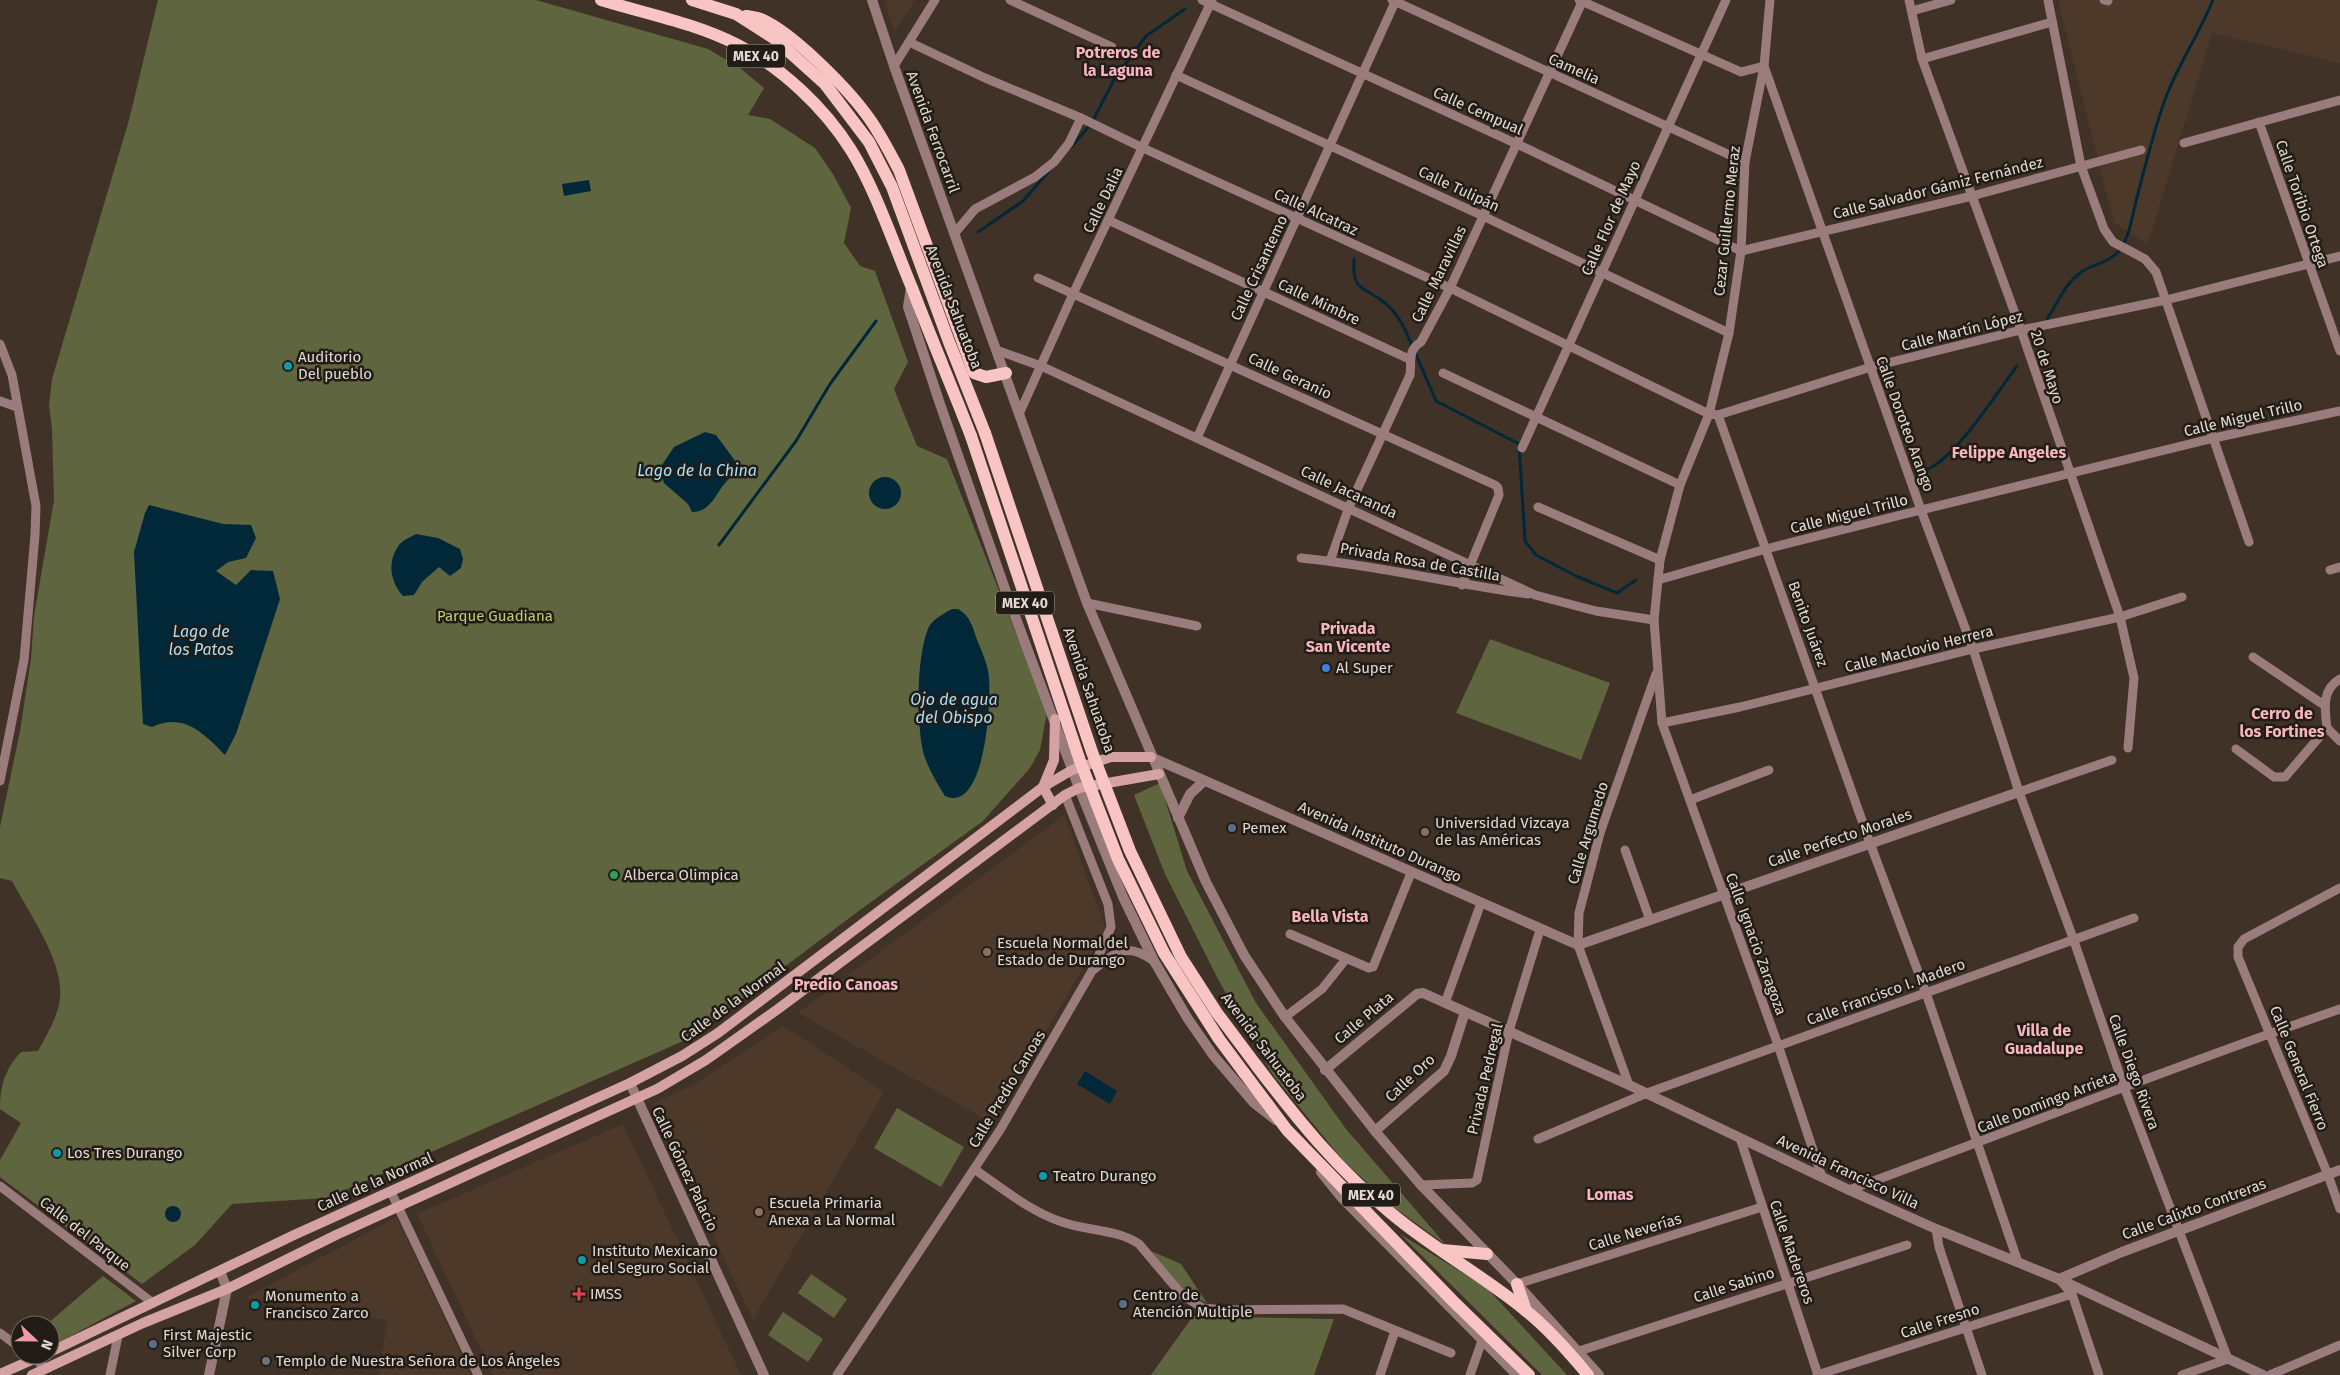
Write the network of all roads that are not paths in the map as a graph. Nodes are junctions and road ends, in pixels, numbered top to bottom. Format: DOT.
graph roads {
  1 [pos="601,0"];
  2 [pos="692,0"];
  3 [pos="872,0"];
  4 [pos="935,0"];
  5 [pos="1010,0"];
  6 [pos="1394,0"];
  7 [pos="1581,0"];
  8 [pos="1726,0"];
  9 [pos="1770,0"];
  10 [pos="1909,0"];
  11 [pos="1951,0"];
  12 [pos="2048,0"];
  13 [pos="1208,1"];
  14 [pos="1022,2"];
  15 [pos="1912,11"];
  16 [pos="736,14"];
  17 [pos="2052,22"];
  18 [pos="909,42"];
  19 [pos="1112,47"];
  20 [pos="1701,53"];
  21 [pos="1922,59"];
  22 [pos="894,66"];
  23 [pos="1764,66"];
  24 [pos="1361,73"];
  25 [pos="1550,73"];
  26 [pos="1176,74"];
  27 [pos="2340,100"];
  28 [pos="1081,118"];
  29 [pos="2259,122"];
  30 [pos="1668,126"];
  31 [pos="2184,143"];
  32 [pos="1330,144"];
  33 [pos="1517,144"];
  34 [pos="1143,148"];
  35 [pos="2140,150"];
  36 [pos="1745,162"];
  37 [pos="2081,166"];
  38 [pos="1972,196"];
  39 [pos="1634,199"];
  40 [pos="1483,216"];
  41 [pos="1297,218"];
  42 [pos="1108,220"];
  43 [pos="1822,231"];
  44 [pos="954,234"];
  45 [pos="1741,251"];
  46 [pos="2340,256"];
  47 [pos="2308,264"];
  48 [pos="1601,272"];
  49 [pos="968,273"];
  50 [pos="1038,278"];
  51 [pos="911,287"];
  52 [pos="1450,288"];
  53 [pos="1263,292"];
  54 [pos="1072,294"];
  55 [pos="2166,300"];
  56 [pos="2021,330"];
  57 [pos="1729,333"];
  58 [pos="0,344"];
  59 [pos="1568,344"];
  60 [pos="996,350"];
  61 [pos="2340,351"];
  62 [pos="1409,359"];
  63 [pos="1231,364"];
  64 [pos="1041,366"];
  65 [pos="1870,368"];
  66 [pos="1006,373"];
  67 [pos="1444,373"];
  68 [pos="0,401"];
  69 [pos="18,407"];
  70 [pos="2340,411"];
  71 [pos="1020,412"];
  72 [pos="1714,415"];
  73 [pos="1537,416"];
  74 [pos="1382,434"];
  75 [pos="1197,438"];
  76 [pos="2214,438"];
  77 [pos="1522,448"];
  78 [pos="2070,475"];
  79 [pos="1680,485"];
  80 [pos="1349,507"];
  81 [pos="1538,507"];
  82 [pos="1921,510"];
  83 [pos="2249,542"];
  84 [pos="1766,549"];
  85 [pos="1301,558"];
  86 [pos="1660,560"];
  87 [pos="1330,561"];
  88 [pos="1469,563"];
  89 [pos="2340,567"];
  90 [pos="2330,570"];
  91 [pos="1658,580"];
  92 [pos="1462,585"];
  93 [pos="1535,595"];
  94 [pos="2182,597"];
  95 [pos="1087,603"];
  96 [pos="2120,616"];
  97 [pos="1654,620"];
  98 [pos="1197,626"];
  99 [pos="1973,649"];
  100 [pos="2253,658"];
  101 [pos="1656,672"];
  102 [pos="2340,679"];
  103 [pos="1816,688"];
  104 [pos="2324,706"];
  105 [pos="1055,719"];
  106 [pos="1662,723"];
  107 [pos="2327,728"];
  108 [pos="2340,741"];
  109 [pos="2128,748"];
  110 [pos="2236,749"];
  111 [pos="1151,757"];
  112 [pos="2112,760"];
  113 [pos="1170,766"];
  114 [pos="1072,770"];
  115 [pos="1769,770"];
  116 [pos="1159,774"];
  117 [pos="0,781"];
  118 [pos="1204,782"];
  119 [pos="1043,787"];
  120 [pos="1079,788"];
  121 [pos="2019,792"];
  122 [pos="1066,795"];
  123 [pos="1690,800"];
  124 [pos="1053,805"];
  125 [pos="1178,818"];
  126 [pos="1870,843"];
  127 [pos="1625,850"];
  128 [pos="1411,872"];
  129 [pos="2340,888"];
  130 [pos="1722,894"];
  131 [pos="1481,903"];
  132 [pos="2134,918"];
  133 [pos="1650,920"];
  134 [pos="1540,930"];
  135 [pos="1290,934"];
  136 [pos="2073,938"];
  137 [pos="1578,946"];
  138 [pos="1346,959"];
  139 [pos="1154,961"];
  140 [pos="1092,971"];
  141 [pos="1926,992"];
  142 [pos="1423,993"];
  143 [pos="1445,1003"];
  144 [pos="2340,1009"];
  145 [pos="1465,1012"];
  146 [pos="1285,1017"];
  147 [pos="1509,1031"];
  148 [pos="2270,1033"];
  149 [pos="1778,1045"];
  150 [pos="1325,1070"];
  151 [pos="630,1084"];
  152 [pos="1629,1084"];
  153 [pos="2124,1086"];
  154 [pos="1647,1093"];
  155 [pos="637,1099"];
  156 [pos="1287,1130"];
  157 [pos="1374,1131"];
  158 [pos="1740,1138"];
  159 [pos="1538,1139"];
  160 [pos="1978,1143"];
  161 [pos="974,1169"];
  162 [pos="2340,1170"];
  163 [pos="2328,1175"];
  164 [pos="1822,1177"];
  165 [pos="1421,1184"];
  166 [pos="0,1186"];
  167 [pos="1849,1190"];
  168 [pos="391,1192"];
  169 [pos="399,1207"];
  170 [pos="1762,1207"];
  171 [pos="2340,1209"];
  172 [pos="1936,1229"];
  173 [pos="2179,1232"];
  174 [pos="1907,1245"];
  175 [pos="1438,1249"];
  176 [pos="1487,1254"];
  177 [pos="2018,1262"];
  178 [pos="220,1270"];
  179 [pos="2059,1279"];
  180 [pos="1788,1282"];
  181 [pos="1517,1284"];
  182 [pos="227,1289"];
  183 [pos="2072,1294"];
  184 [pos="153,1303"];
  185 [pos="1526,1311"];
  186 [pos="143,1323"];
  187 [pos="1967,1327"];
  188 [pos="1395,1331"];
  189 [pos="118,1336"];
  190 [pos="1484,1336"];
  191 [pos="2340,1345"];
  192 [pos="60,1347"];
  193 [pos="1451,1353"];
  194 [pos="1574,1353"];
  195 [pos="2228,1359"];
  196 [pos="18,1365"];
  197 [pos="44,1365"];
  198 [pos="46,1368"];
  199 [pos="0,1374"];
  200 [pos="32,1375"];
  201 [pos="110,1375"];
  202 [pos="209,1375"];
  203 [pos="478,1375"];
  204 [pos="764,1375"];
  205 [pos="837,1375"];
  206 [pos="1380,1375"];
  207 [pos="1470,1375"];
  208 [pos="1518,1375"];
  209 [pos="1529,1375"];
  210 [pos="1588,1375"];
  211 [pos="1600,1375"];
  212 [pos="1818,1375"];
  213 [pos="1982,1375"];
  214 [pos="2099,1375"];
  215 [pos="2182,1375"];
  216 [pos="2262,1375"];
  217 [pos="2270,1375"];
  1 -- 51 [label="main road, Avenida Sahuatoba / MEX 40"];
  2 -- 16 [label="main road, Avenida Sahuatoba / MEX 40"];
  3 -- 22 [label="street, Avenida Ferrocarril"];
  4 -- 18 [label="street"];
  5 -- 14 [label="street"];
  6 -- 24 [label="street, Calle Crisantemo"];
  6 -- 25 [label="street, Camelia"];
  7 -- 20 [label="street"];
  7 -- 25 [label="street, Calle Maravillas"];
  8 -- 20 [label="street, Calle Flor de Mayo"];
  9 -- 23 [label="street, Cezar Guillermo Meraz"];
  10 -- 15 [label="street, 20 de Mayo"];
  11 -- 15 [label="street"];
  12 -- 17 [label="street"];
  13 -- 24 [label="street, Calle Cempual"];
  13 -- 26 [label="street, Calle Dalia"];
  14 -- 19 [label="street"];
  15 -- 21 [label="street, 20 de Mayo"];
  16 -- 66 [label="main road"];
  16 -- 175 [label="main road, Avenida Sahuatoba / MEX 40, bridge"];
  17 -- 21 [label="street"];
  17 -- 37 [label="street"];
  18 -- 22 [label="street"];
  18 -- 28 [label="street, Calle Alcatraz"];
  20 -- 23 [label="street"];
  20 -- 30 [label="street, Calle Flor de Mayo"];
  21 -- 38 [label="street, 20 de Mayo"];
  22 -- 44 [label="street, Avenida Ferrocarril"];
  23 -- 36 [label="street, Cezar Guillermo Meraz"];
  23 -- 43 [label="street, Calle Doroteo Arango"];
  24 -- 32 [label="street, Calle Crisantemo"];
  24 -- 33 [label="street, Calle Cempual"];
  25 -- 30 [label="street, Camelia"];
  25 -- 33 [label="street, Calle Maravillas"];
  26 -- 32 [label="street, Calle Tulipán"];
  26 -- 34 [label="street, Calle Dalia"];
  27 -- 29 [label="street"];
  28 -- 34 [label="street, Calle Alcatraz"];
  28 -- 44 [label="street"];
  29 -- 31 [label="street"];
  29 -- 47 [label="street, Calle Toribio Ortega"];
  30 -- 36 [label="street, Camelia"];
  30 -- 39 [label="street, Calle Flor de Mayo"];
  32 -- 40 [label="street, Calle Tulipán"];
  32 -- 41 [label="street, Calle Crisantemo"];
  33 -- 39 [label="street, Calle Cempual"];
  33 -- 40 [label="street, Calle Maravillas"];
  34 -- 41 [label="street, Calle Alcatraz"];
  34 -- 42 [label="street, Calle Dalia"];
  35 -- 37 [label="street, Calle Salvador Gámiz Fernández"];
  36 -- 45 [label="street, Cezar Guillermo Meraz"];
  37 -- 38 [label="street, Calle Salvador Gámiz Fernández"];
  37 -- 55 [label="street"];
  38 -- 43 [label="street, Calle Salvador Gámiz Fernández"];
  38 -- 56 [label="street, 20 de Mayo"];
  39 -- 45 [label="street, Calle Cempual"];
  39 -- 48 [label="street, Calle Flor de Mayo"];
  40 -- 48 [label="street, Calle Tulipán"];
  40 -- 52 [label="street, Calle Maravillas"];
  41 -- 52 [label="street, Calle Alcatraz"];
  41 -- 53 [label="street, Calle Crisantemo"];
  42 -- 53 [label="street, Calle Mimbre"];
  42 -- 54 [label="street, Calle Dalia"];
  43 -- 45 [label="street, Calle Salvador Gámiz Fernández"];
  43 -- 65 [label="street, Calle Doroteo Arango"];
  44 -- 49 [label="street, Avenida Ferrocarril"];
  45 -- 57 [label="street, Cezar Guillermo Meraz"];
  46 -- 47 [label="street, Calle Martín López"];
  47 -- 55 [label="street, Calle Martín López"];
  47 -- 61 [label="street, Calle Toribio Ortega"];
  48 -- 57 [label="street, Calle Tulipán"];
  48 -- 59 [label="street, Calle Flor de Mayo"];
  49 -- 60 [label="street, Avenida Sahuatoba"];
  50 -- 54 [label="street, Calle Geranio"];
  51 -- 105 [label="street"];
  51 -- 156 [label="main road, Avenida Sahuatoba / MEX 40, bridge"];
  52 -- 59 [label="street, Calle Alcatraz"];
  52 -- 62 [label="street, Calle Maravillas"];
  53 -- 62 [label="street, Calle Mimbre"];
  53 -- 63 [label="street, Calle Crisantemo"];
  54 -- 63 [label="street, Calle Geranio"];
  54 -- 64 [label="street, Calle Dalia"];
  55 -- 56 [label="street, Calle Martín López"];
  55 -- 76 [label="street"];
  56 -- 65 [label="street, Calle Martín López"];
  56 -- 78 [label="street, 20 de Mayo"];
  57 -- 72 [label="street, Cezar Guillermo Meraz"];
  58 -- 69 [label="street"];
  59 -- 72 [label="street, Calle Alcatraz"];
  59 -- 73 [label="street, Calle Flor de Mayo"];
  60 -- 64 [label="street, Calle Jacaranda"];
  60 -- 66 [label="street, Avenida Sahuatoba"];
  62 -- 74 [label="street, Calle Maravillas"];
  63 -- 74 [label="street, Calle Geranio"];
  63 -- 75 [label="street, Calle Crisantemo"];
  64 -- 71 [label="street, Calle Dalia"];
  64 -- 75 [label="street, Calle Jacaranda"];
  65 -- 72 [label="street, Calle Martín López"];
  65 -- 82 [label="street, Calle Doroteo Arango"];
  66 -- 71 [label="street, Avenida Sahuatoba"];
  67 -- 73 [label="street"];
  68 -- 69 [label="street"];
  69 -- 117 [label="street"];
  70 -- 76 [label="street, Calle Miguel Trillo"];
  71 -- 95 [label="street, Avenida Sahuatoba"];
  72 -- 79 [label="street"];
  72 -- 84 [label="street, Benito Juárez"];
  73 -- 77 [label="street, Calle Flor de Mayo"];
  73 -- 79 [label="street"];
  74 -- 80 [label="street, Calle Maravillas"];
  74 -- 88 [label="street, Calle Geranio"];
  75 -- 80 [label="street, Calle Jacaranda"];
  76 -- 78 [label="street, Calle Miguel Trillo"];
  76 -- 83 [label="street"];
  78 -- 82 [label="street, Calle Miguel Trillo"];
  78 -- 96 [label="street, 20 de Mayo"];
  79 -- 86 [label="street"];
  80 -- 87 [label="street, Calle Maravillas"];
  80 -- 88 [label="street, Calle Jacaranda"];
  81 -- 86 [label="street"];
  82 -- 84 [label="street, Calle Miguel Trillo"];
  82 -- 99 [label="street, Calle Doroteo Arango"];
  84 -- 91 [label="street, Calle Miguel Trillo"];
  84 -- 103 [label="street, Benito Juárez"];
  85 -- 87 [label="street, Privada Rosa de Castilla"];
  86 -- 91 [label="street"];
  87 -- 92 [label="street, Privada Rosa de Castilla"];
  88 -- 92 [label="street"];
  88 -- 93 [label="street, Calle Jacaranda"];
  89 -- 90 [label="street"];
  91 -- 97 [label="street"];
  92 -- 93 [label="street, Privada Rosa de Castilla"];
  93 -- 97 [label="street, Calle Jacaranda"];
  94 -- 96 [label="street, Calle Maclovio Herrera"];
  95 -- 98 [label="street"];
  95 -- 111 [label="street, Avenida Sahuatoba"];
  96 -- 99 [label="street, Calle Maclovio Herrera"];
  96 -- 109 [label="street, 20 de Mayo"];
  97 -- 101 [label="street, Calle Ignacio Zaragoza"];
  99 -- 103 [label="street, Calle Maclovio Herrera"];
  99 -- 121 [label="street, Calle Doroteo Arango"];
  100 -- 104 [label="street"];
  101 -- 106 [label="street, Calle Ignacio Zaragoza"];
  101 -- 137 [label="street, Calle Argumedo"];
  102 -- 104 [label="street"];
  103 -- 106 [label="street, Calle Maclovio Herrera"];
  103 -- 126 [label="street, Benito Juárez"];
  104 -- 107 [label="street"];
  105 -- 114 [label="street"];
  105 -- 119 [label="main road"];
  106 -- 123 [label="street, Calle Ignacio Zaragoza"];
  107 -- 108 [label="street"];
  107 -- 110 [label="street"];
  111 -- 113 [label="street, Avenida Instituto Durango"];
  111 -- 114 [label="main road, Calle de la Normal"];
  111 -- 116 [label="street, Avenida Sahuatoba"];
  112 -- 121 [label="street, Calle Perfecto Morales"];
  113 -- 116 [label="street"];
  113 -- 118 [label="street, Avenida Instituto Durango"];
  114 -- 119 [label="main road, Calle de la Normal"];
  114 -- 120 [label="street"];
  115 -- 123 [label="street"];
  116 -- 120 [label="main road, Calle de la Normal"];
  116 -- 125 [label="street"];
  118 -- 125 [label="street"];
  118 -- 128 [label="street, Avenida Instituto Durango"];
  119 -- 124 [label="main road"];
  119 -- 151 [label="main road, Calle de la Normal"];
  120 -- 122 [label="main road, Calle de la Normal"];
  120 -- 139 [label="street"];
  121 -- 126 [label="street, Calle Perfecto Morales"];
  121 -- 136 [label="street, Calle Diego Rivera"];
  122 -- 124 [label="main road, Calle de la Normal"];
  122 -- 140 [label="street, Calle Predio Canoas"];
  123 -- 130 [label="street, Calle Ignacio Zaragoza"];
  124 -- 155 [label="main road, Calle de la Normal"];
  125 -- 146 [label="street"];
  126 -- 130 [label="street, Calle Perfecto Morales"];
  126 -- 141 [label="street, Benito Juárez"];
  127 -- 133 [label="street"];
  128 -- 131 [label="street, Avenida Instituto Durango"];
  128 -- 138 [label="street"];
  129 -- 148 [label="street, Calle General Fierro"];
  130 -- 133 [label="street, Calle Perfecto Morales"];
  130 -- 149 [label="street, Calle Ignacio Zaragoza"];
  131 -- 134 [label="street, Avenida Instituto Durango"];
  131 -- 143 [label="street"];
  132 -- 136 [label="street, Calle Francisco I. Madero"];
  133 -- 137 [label="street, Calle Perfecto Morales"];
  134 -- 137 [label="street, Avenida Instituto Durango"];
  134 -- 147 [label="street, Privada Pedregal"];
  135 -- 138 [label="street"];
  136 -- 141 [label="street, Calle Francisco I. Madero"];
  136 -- 153 [label="street, Calle Diego Rivera"];
  137 -- 152 [label="street"];
  138 -- 146 [label="street"];
  139 -- 140 [label="street"];
  139 -- 156 [label="street"];
  140 -- 161 [label="street, Calle Predio Canoas"];
  141 -- 149 [label="street, Calle Francisco I. Madero"];
  141 -- 160 [label="street, Benito Juárez"];
  142 -- 143 [label="street, Avenida Francisco Villa"];
  142 -- 150 [label="street, Calle Plata"];
  143 -- 145 [label="street, Avenida Francisco Villa"];
  144 -- 148 [label="street, Calle Domingo Arrieta"];
  145 -- 147 [label="street, Avenida Francisco Villa"];
  145 -- 157 [label="street, Calle Oro"];
  146 -- 150 [label="street"];
  147 -- 152 [label="street, Avenida Francisco Villa"];
  147 -- 165 [label="street, Privada Pedregal"];
  148 -- 153 [label="street, Calle Domingo Arrieta"];
  148 -- 163 [label="street, Calle General Fierro"];
  149 -- 154 [label="street, Calle Francisco I. Madero"];
  149 -- 164 [label="street, Calle Ignacio Zaragoza"];
  150 -- 157 [label="street"];
  151 -- 155 [label="street, Calle Gómez Palacio"];
  151 -- 168 [label="main road, Calle de la Normal"];
  152 -- 154 [label="street, Avenida Francisco Villa"];
  153 -- 160 [label="street, Calle Domingo Arrieta"];
  153 -- 173 [label="street, Calle Diego Rivera"];
  154 -- 158 [label="street, Avenida Francisco Villa"];
  154 -- 159 [label="street, Calle Francisco I. Madero"];
  155 -- 169 [label="main road, Calle de la Normal"];
  155 -- 204 [label="street, Calle Gómez Palacio"];
  156 -- 190 [label="main road, MEX 40"];
  157 -- 165 [label="street"];
  158 -- 164 [label="street, Avenida Francisco Villa"];
  158 -- 170 [label="street, Calle Madereros"];
  160 -- 167 [label="street, Calle Domingo Arrieta"];
  160 -- 177 [label="street, Benito Juárez"];
  161 -- 188 [label="street"];
  161 -- 205 [label="street, Calle Predio Canoas"];
  162 -- 163 [label="street, Calle Calixto Contreras"];
  163 -- 171 [label="street, Calle General Fierro"];
  163 -- 173 [label="street, Calle Calixto Contreras"];
  164 -- 167 [label="street, Avenida Francisco Villa"];
  165 -- 176 [label="street"];
  166 -- 184 [label="street, Calle del Parque"];
  167 -- 172 [label="street, Avenida Francisco Villa"];
  168 -- 169 [label="street"];
  168 -- 178 [label="main road, Calle de la Normal"];
  169 -- 182 [label="main road, Calle de la Normal"];
  169 -- 203 [label="street"];
  170 -- 180 [label="street, Calle Madereros"];
  170 -- 181 [label="street, Calle Neverías"];
  172 -- 177 [label="street, Avenida Francisco Villa"];
  172 -- 187 [label="street"];
  173 -- 179 [label="street, Calle Calixto Contreras"];
  173 -- 195 [label="street, Calle Diego Rivera"];
  174 -- 180 [label="street, Calle Sabino"];
  175 -- 176 [label="main road"];
  175 -- 185 [label="main road, Avenida Sahuatoba / MEX 40"];
  176 -- 181 [label="street"];
  177 -- 179 [label="street, Avenida Francisco Villa"];
  178 -- 182 [label="street"];
  178 -- 184 [label="main road, Calle de la Normal"];
  179 -- 183 [label="street"];
  179 -- 195 [label="street, Avenida Francisco Villa"];
  180 -- 194 [label="street, Calle Sabino"];
  180 -- 212 [label="street, Calle Madereros"];
  181 -- 185 [label="main road"];
  181 -- 194 [label="street"];
  182 -- 186 [label="main road, Calle de la Normal"];
  182 -- 202 [label="street"];
  183 -- 187 [label="street, Calle Fresno"];
  183 -- 214 [label="street"];
  184 -- 186 [label="main road"];
  184 -- 192 [label="main road, Calle de la Normal"];
  185 -- 194 [label="main road, MEX 40"];
  186 -- 189 [label="main road, Calle de la Normal"];
  187 -- 212 [label="street, Calle Fresno"];
  187 -- 213 [label="street"];
  188 -- 193 [label="street"];
  188 -- 206 [label="street"];
  189 -- 198 [label="main road, Calle de la Normal"];
  189 -- 201 [label="street"];
  190 -- 207 [label="street"];
  190 -- 208 [label="street"];
  190 -- 209 [label="main road, MEX 40"];
  191 -- 217 [label="street"];
  194 -- 210 [label="main road, MEX 40"];
  194 -- 211 [label="street"];
  195 -- 215 [label="street"];
  195 -- 216 [label="street, Avenida Francisco Villa"];
  196 -- 199 [label="main road"];
  197 -- 198 [label="street"];
  198 -- 200 [label="main road, Calle de la Normal"];
}
